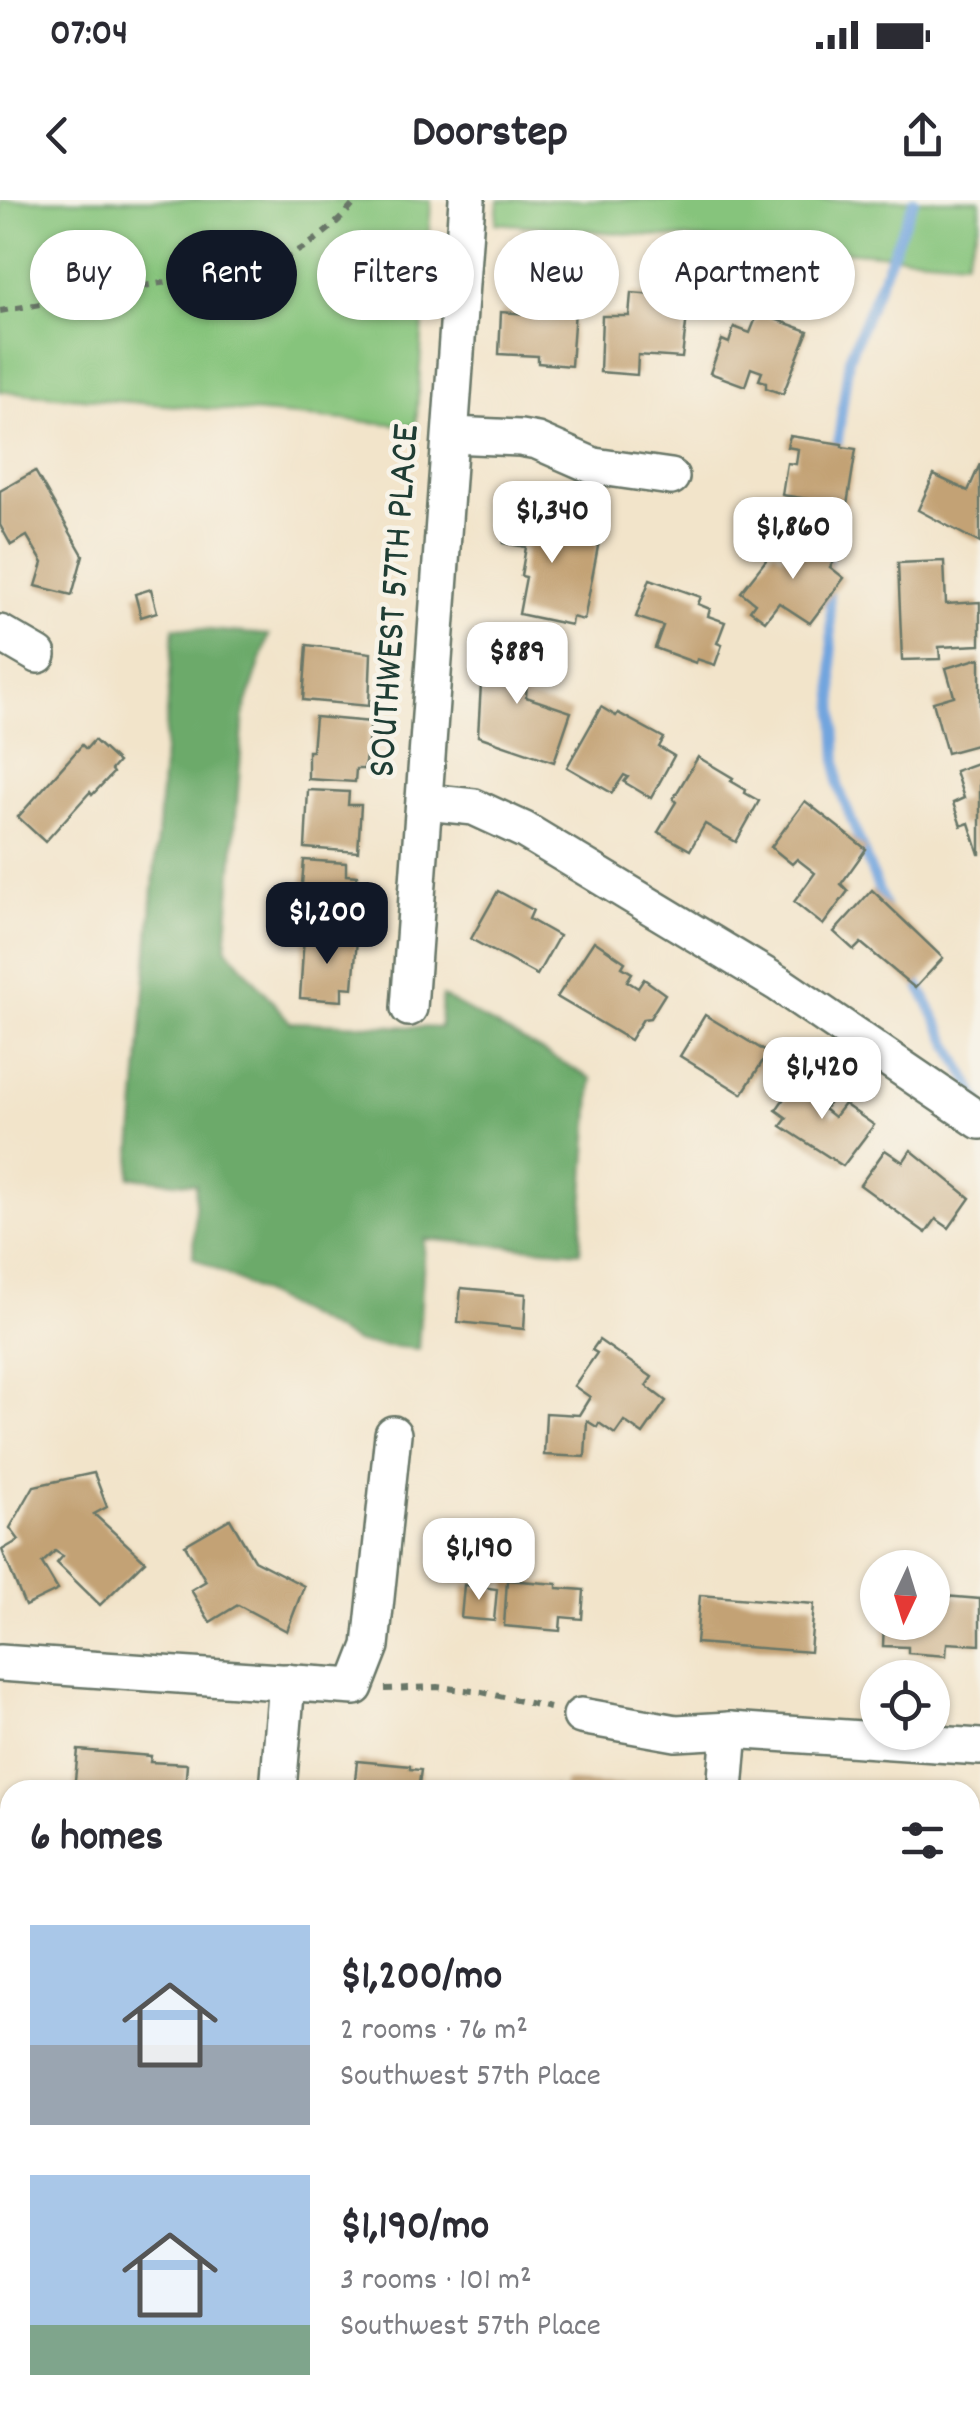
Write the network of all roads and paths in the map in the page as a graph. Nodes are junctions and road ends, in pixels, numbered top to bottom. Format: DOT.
graph roads {
  1 [pos="357,200"];
  2 [pos="468,200"];
  3 [pos="0,311"];
  4 [pos="452,435"];
  5 [pos="672,477"];
  6 [pos="0,633"];
  7 [pos="38,655"];
  8 [pos="426,802"];
  9 [pos="409,1008"];
  10 [pos="980,1121"];
  11 [pos="393,1434"];
  12 [pos="0,1663"];
  13 [pos="287,1682"];
  14 [pos="355,1686"];
  15 [pos="580,1716"];
  16 [pos="730,1730"];
  17 [pos="980,1747"];
  18 [pos="279,1780"];
  19 [pos="726,1780"];
  1 -- 3 [label="path"];
  2 -- 4 [label="street, SOUTHWEST 57TH PLACE"];
  4 -- 5 [label="street"];
  4 -- 8 [label="street, SOUTHWEST 57TH PLACE"];
  6 -- 7 [label="street"];
  8 -- 9 [label="street, SOUTHWEST 57TH PLACE"];
  8 -- 10 [label="street"];
  11 -- 14 [label="street"];
  12 -- 13 [label="street"];
  13 -- 14 [label="street"];
  13 -- 18 [label="street"];
  14 -- 15 [label="path"];
  15 -- 16 [label="street"];
  16 -- 17 [label="street"];
  16 -- 19 [label="street"];
}
